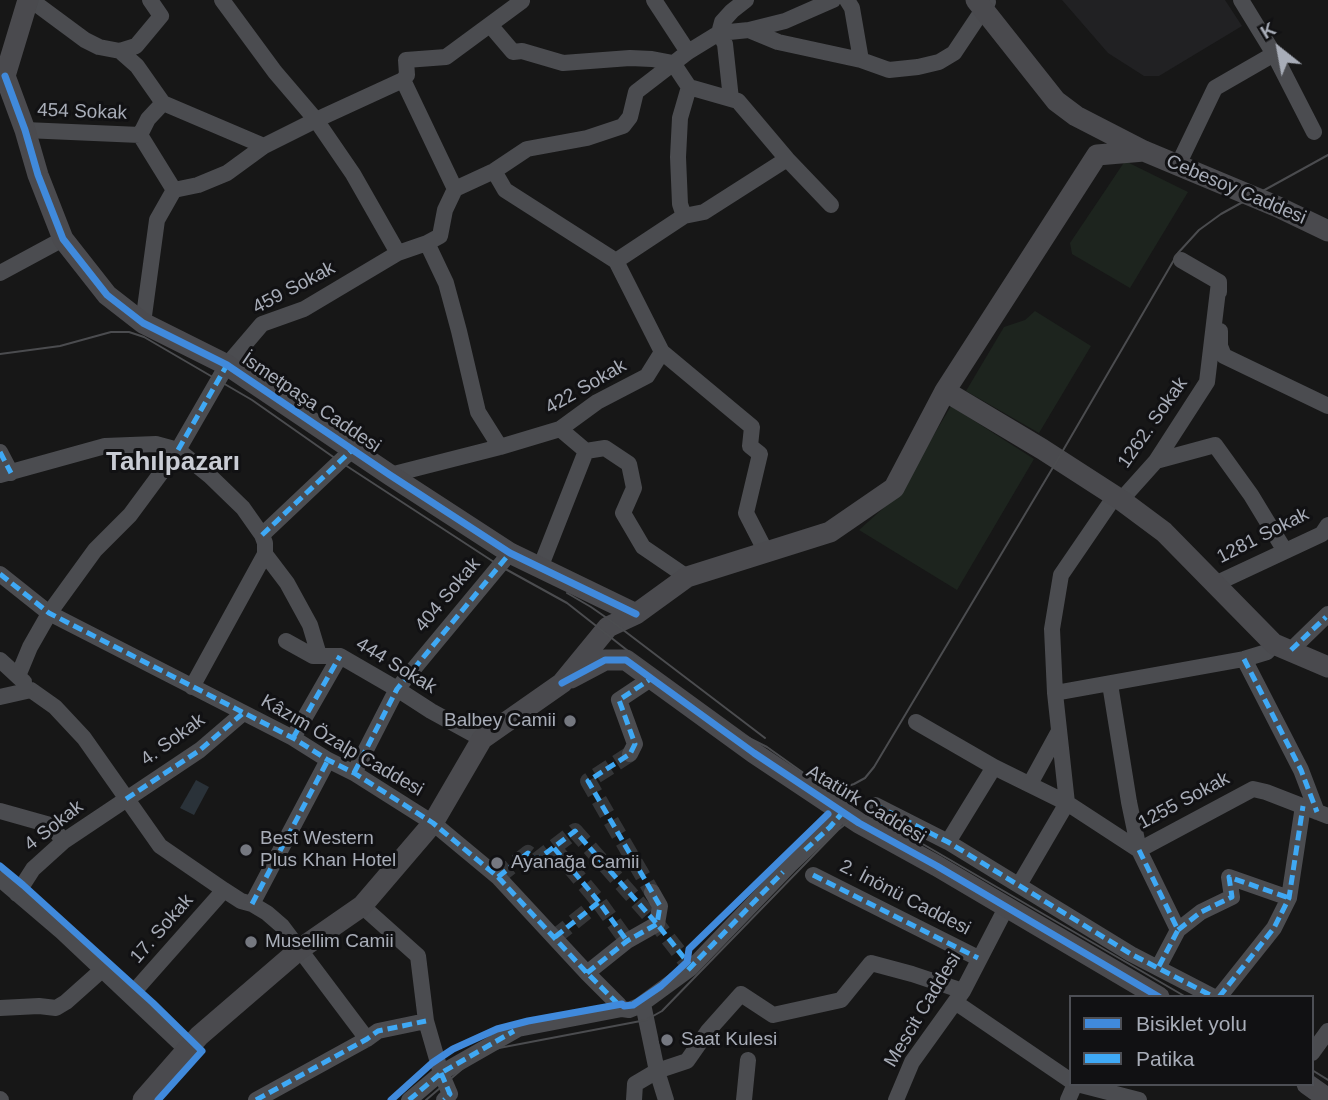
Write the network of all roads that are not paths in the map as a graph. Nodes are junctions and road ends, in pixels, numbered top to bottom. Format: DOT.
graph roads {
  1 [pos="29,0"];
  2 [pos="150,0"];
  3 [pos="222,0"];
  4 [pos="522,0"];
  5 [pos="654,0"];
  6 [pos="746,0"];
  7 [pos="833,0"];
  8 [pos="846,0"];
  9 [pos="1241,0"];
  10 [pos="983,3"];
  11 [pos="490,25"];
  12 [pos="749,30"];
  13 [pos="719,33"];
  14 [pos="120,51"];
  15 [pos="688,52"];
  16 [pos="1274,54"];
  17 [pos="861,61"];
  18 [pos="673,63"];
  19 [pos="2,78"];
  20 [pos="403,80"];
  21 [pos="689,87"];
  22 [pos="731,99"];
  23 [pos="163,103"];
  24 [pos="1076,116"];
  25 [pos="316,120"];
  26 [pos="25,131"];
  27 [pos="1314,132"];
  28 [pos="139,135"];
  29 [pos="264,146"];
  30 [pos="1144,150"];
  31 [pos="1097,155"];
  32 [pos="787,159"];
  33 [pos="1178,165"];
  34 [pos="494,171"];
  35 [pos="455,189"];
  36 [pos="174,190"];
  37 [pos="831,205"];
  38 [pos="684,216"];
  39 [pos="1328,230"];
  40 [pos="63,239"];
  41 [pos="434,240"];
  42 [pos="398,253"];
  43 [pos="1181,260"];
  44 [pos="616,261"];
  45 [pos="0,273"];
  46 [pos="1219,282"];
  47 [pos="143,323"];
  48 [pos="662,352"];
  49 [pos="227,365"];
  50 [pos="945,391"];
  51 [pos="1328,406"];
  52 [pos="560,429"];
  53 [pos="500,447"];
  54 [pos="178,450"];
  55 [pos="352,450"];
  56 [pos="586,451"];
  57 [pos="0,452"];
  58 [pos="1156,461"];
  59 [pos="5,474"];
  60 [pos="390,475"];
  61 [pos="1118,498"];
  62 [pos="1326,534"];
  63 [pos="264,544"];
  64 [pos="1285,551"];
  65 [pos="766,552"];
  66 [pos="510,553"];
  67 [pos="540,568"];
  68 [pos="0,574"];
  69 [pos="687,577"];
  70 [pos="1215,584"];
  71 [pos="49,613"];
  72 [pos="636,614"];
  73 [pos="1327,617"];
  74 [pos="286,641"];
  75 [pos="1282,647"];
  76 [pos="318,655"];
  77 [pos="340,656"];
  78 [pos="1244,659"];
  79 [pos="0,660"];
  80 [pos="1328,667"];
  81 [pos="18,676"];
  82 [pos="652,678"];
  83 [pos="562,683"];
  84 [pos="1110,684"];
  85 [pos="192,687"];
  86 [pos="397,689"];
  87 [pos="31,690"];
  88 [pos="1055,693"];
  89 [pos="0,697"];
  90 [pos="242,714"];
  91 [pos="916,722"];
  92 [pos="1059,730"];
  93 [pos="293,738"];
  94 [pos="482,739"];
  95 [pos="630,754"];
  96 [pos="328,760"];
  97 [pos="995,767"];
  98 [pos="354,773"];
  99 [pos="1030,784"];
  100 [pos="126,799"];
  101 [pos="1067,803"];
  102 [pos="875,805"];
  103 [pos="0,811"];
  104 [pos="1316,811"];
  105 [pos="843,812"];
  106 [pos="433,823"];
  107 [pos="64,841"];
  108 [pos="948,842"];
  109 [pos="1139,850"];
  110 [pos="813,875"];
  111 [pos="1020,885"];
  112 [pos="6,887"];
  113 [pos="223,890"];
  114 [pos="652,892"];
  115 [pos="1289,898"];
  116 [pos="252,904"];
  117 [pos="362,906"];
  118 [pos="1007,906"];
  119 [pos="1178,930"];
  120 [pos="300,949"];
  121 [pos="978,958"];
  122 [pos="1158,968"];
  123 [pos="103,969"];
  124 [pos="587,973"];
  125 [pos="131,995"];
  126 [pos="1156,995"];
  127 [pos="1212,995"];
  128 [pos="1218,995"];
  129 [pos="959,996"];
  130 [pos="643,1004"];
  131 [pos="0,1008"];
  132 [pos="622,1010"];
  133 [pos="426,1021"];
  134 [pos="1328,1031"];
  135 [pos="368,1039"];
  136 [pos="187,1050"];
  137 [pos="1314,1050"];
  138 [pos="748,1060"];
  139 [pos="657,1071"];
  140 [pos="441,1073"];
  141 [pos="1069,1079"];
  142 [pos="1084,1086"];
  143 [pos="1310,1086"];
  144 [pos="143,1100"];
  145 [pos="256,1100"];
  146 [pos="409,1100"];
  147 [pos="444,1100"];
  148 [pos="634,1100"];
  149 [pos="666,1100"];
  150 [pos="744,1100"];
  151 [pos="895,1100"];
  152 [pos="1139,1100"];
  153 [pos="1328,1100"];
  1 -- 14 [label="street"];
  1 -- 19 [label="street"];
  2 -- 14 [label="street"];
  3 -- 25 [label="street"];
  4 -- 11 [label="street"];
  5 -- 15 [label="street"];
  6 -- 13 [label="street"];
  7 -- 12 [label="street"];
  8 -- 17 [label="street"];
  9 -- 16 [label="street"];
  10 -- 17 [label="street"];
  10 -- 24 [label="street"];
  11 -- 18 [label="street"];
  11 -- 20 [label="street"];
  12 -- 13 [label="street"];
  12 -- 17 [label="street"];
  13 -- 15 [label="street"];
  13 -- 22 [label="street"];
  14 -- 23 [label="street"];
  15 -- 18 [label="street"];
  16 -- 27 [label="street"];
  16 -- 33 [label="street"];
  18 -- 21 [label="street"];
  18 -- 34 [label="street"];
  19 -- 26 [label="street, İsmetpaşa Caddesi"];
  20 -- 25 [label="street"];
  20 -- 35 [label="street"];
  21 -- 22 [label="street"];
  21 -- 38 [label="street"];
  22 -- 32 [label="street"];
  23 -- 28 [label="street, 454 Sokak"];
  23 -- 29 [label="street"];
  24 -- 30 [label="street, Cebesoy Caddesi"];
  24 -- 31 [label="street"];
  25 -- 29 [label="street"];
  25 -- 42 [label="street"];
  26 -- 28 [label="street, 454 Sokak"];
  26 -- 40 [label="street, İsmetpaşa Caddesi"];
  28 -- 36 [label="street"];
  29 -- 36 [label="street"];
  30 -- 31 [label="street"];
  30 -- 33 [label="street, Cebesoy Caddesi"];
  31 -- 50 [label="street"];
  32 -- 37 [label="street"];
  32 -- 38 [label="street"];
  33 -- 39 [label="street, Cebesoy Caddesi"];
  34 -- 35 [label="street"];
  34 -- 44 [label="street"];
  35 -- 41 [label="street"];
  36 -- 47 [label="street"];
  38 -- 44 [label="street"];
  40 -- 45 [label="street"];
  40 -- 47 [label="street, İsmetpaşa Caddesi"];
  41 -- 42 [label="street, 459 Sokak"];
  41 -- 53 [label="street"];
  42 -- 49 [label="street, 459 Sokak"];
  43 -- 46 [label="street"];
  44 -- 48 [label="street"];
  46 -- 51 [label="street"];
  46 -- 58 [label="street, 1262. Sokak"];
  47 -- 49 [label="street, İsmetpaşa Caddesi"];
  48 -- 52 [label="street, 422 Sokak"];
  48 -- 65 [label="street"];
  49 -- 54 [label="street, 459 Sokak"];
  49 -- 55 [label="street, İsmetpaşa Caddesi"];
  50 -- 61 [label="street"];
  50 -- 65 [label="street"];
  52 -- 53 [label="street, 422 Sokak"];
  52 -- 56 [label="street"];
  53 -- 60 [label="street, 422 Sokak"];
  54 -- 59 [label="street"];
  54 -- 63 [label="street"];
  54 -- 71 [label="street, 459 Sokak"];
  55 -- 60 [label="street, İsmetpaşa Caddesi"];
  55 -- 63 [label="street"];
  56 -- 67 [label="street"];
  56 -- 69 [label="street"];
  57 -- 59 [label="street"];
  58 -- 61 [label="street, 1262. Sokak"];
  58 -- 64 [label="street"];
  60 -- 66 [label="street, İsmetpaşa Caddesi"];
  61 -- 70 [label="street"];
  61 -- 88 [label="street, 1262. Sokak"];
  62 -- 64 [label="street, 1281 Sokak"];
  63 -- 76 [label="street"];
  63 -- 85 [label="street"];
  64 -- 70 [label="street, 1281 Sokak"];
  65 -- 69 [label="street"];
  66 -- 67 [label="street, İsmetpaşa Caddesi"];
  66 -- 86 [label="street, 404 Sokak"];
  67 -- 72 [label="street, İsmetpaşa Caddesi"];
  68 -- 71 [label="street, Kâzım Özalp Caddesi"];
  69 -- 72 [label="street"];
  70 -- 75 [label="street"];
  71 -- 81 [label="street, 459 Sokak"];
  71 -- 85 [label="street, Kâzım Özalp Caddesi"];
  72 -- 83 [label="street"];
  73 -- 75 [label="street"];
  74 -- 76 [label="street, 444 Sokak"];
  75 -- 78 [label="street"];
  75 -- 80 [label="street"];
  76 -- 77 [label="street, 444 Sokak"];
  77 -- 86 [label="street, 444 Sokak"];
  77 -- 93 [label="street"];
  78 -- 84 [label="street"];
  78 -- 104 [label="street"];
  79 -- 81 [label="street"];
  81 -- 87 [label="street"];
  82 -- 83 [label="street, Atatürk Caddesi"];
  82 -- 95 [label="street"];
  82 -- 105 [label="street, Atatürk Caddesi"];
  83 -- 94 [label="street"];
  84 -- 88 [label="street"];
  84 -- 109 [label="street"];
  85 -- 90 [label="street, Kâzım Özalp Caddesi"];
  86 -- 94 [label="street, 444 Sokak"];
  86 -- 98 [label="street, 404 Sokak"];
  87 -- 89 [label="street"];
  87 -- 100 [label="street"];
  88 -- 92 [label="street, 1262. Sokak"];
  90 -- 93 [label="street, Kâzım Özalp Caddesi"];
  90 -- 100 [label="street, 4. Sokak"];
  91 -- 97 [label="street"];
  92 -- 99 [label="street"];
  92 -- 101 [label="street, 1262. Sokak"];
  93 -- 96 [label="street, Kâzım Özalp Caddesi"];
  94 -- 106 [label="street"];
  96 -- 98 [label="street, Kâzım Özalp Caddesi"];
  96 -- 116 [label="street"];
  97 -- 99 [label="street"];
  97 -- 108 [label="street"];
  98 -- 106 [label="street, Kâzım Özalp Caddesi"];
  99 -- 101 [label="street"];
  100 -- 107 [label="street, 4 Sokak"];
  100 -- 113 [label="street"];
  101 -- 109 [label="street"];
  101 -- 111 [label="street"];
  102 -- 108 [label="street"];
  103 -- 107 [label="street"];
  104 -- 109 [label="street, 1255 Sokak"];
  104 -- 115 [label="street"];
  105 -- 118 [label="street, Atatürk Caddesi"];
  105 -- 130 [label="street"];
  106 -- 117 [label="street"];
  106 -- 124 [label="street, Kâzım Özalp Caddesi"];
  107 -- 112 [label="street, 4 Sokak"];
  108 -- 111 [label="street"];
  109 -- 119 [label="street"];
  110 -- 121 [label="street, 2. İnönü Caddesi"];
  111 -- 122 [label="street"];
  112 -- 123 [label="street"];
  113 -- 116 [label="street"];
  113 -- 125 [label="street, 17. Sokak"];
  114 -- 124 [label="street"];
  115 -- 119 [label="street"];
  115 -- 128 [label="street"];
  116 -- 120 [label="street"];
  117 -- 120 [label="street"];
  117 -- 133 [label="street"];
  118 -- 121 [label="street, Mescit Caddesi"];
  118 -- 126 [label="street, Atatürk Caddesi"];
  119 -- 122 [label="street"];
  120 -- 135 [label="street"];
  120 -- 136 [label="street"];
  121 -- 129 [label="street, Mescit Caddesi"];
  122 -- 127 [label="street"];
  123 -- 125 [label="street"];
  123 -- 131 [label="street"];
  124 -- 132 [label="street, Kâzım Özalp Caddesi"];
  125 -- 136 [label="street"];
  129 -- 139 [label="street"];
  129 -- 141 [label="street"];
  129 -- 151 [label="street, Mescit Caddesi"];
  130 -- 132 [label="street"];
  130 -- 139 [label="street"];
  132 -- 140 [label="street"];
  133 -- 135 [label="street"];
  133 -- 140 [label="street"];
  134 -- 137 [label="street"];
  135 -- 145 [label="street"];
  136 -- 144 [label="street"];
  138 -- 150 [label="street"];
  139 -- 148 [label="street"];
  139 -- 149 [label="street"];
  140 -- 146 [label="street"];
  140 -- 147 [label="street"];
  142 -- 152 [label="street"];
  143 -- 153 [label="street"];
}
